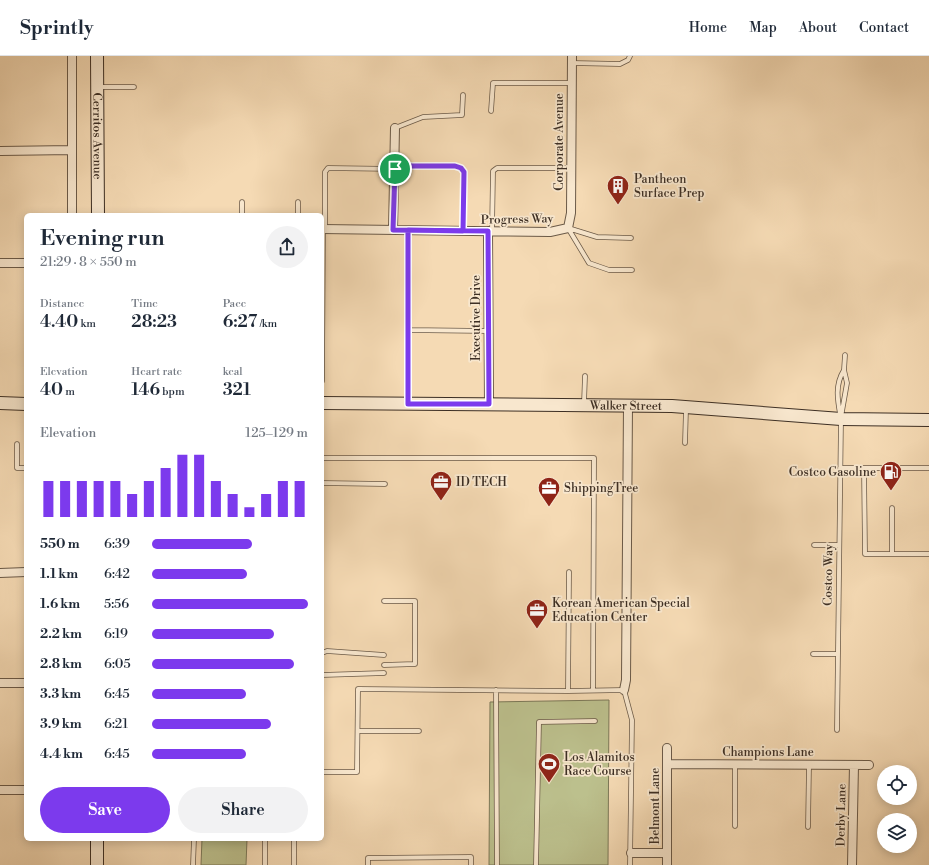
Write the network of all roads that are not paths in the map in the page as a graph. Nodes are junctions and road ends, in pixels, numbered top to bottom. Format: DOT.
graph roads {
  1 [pos="72,56"];
  2 [pos="97,56"];
  3 [pos="630,56"];
  4 [pos="572,59"];
  5 [pos="571,83"];
  6 [pos="98,87"];
  7 [pos="134,87"];
  8 [pos="463,95"];
  9 [pos="491,111"];
  10 [pos="395,128"];
  11 [pos="72,150"];
  12 [pos="0,151"];
  13 [pos="395,167"];
  14 [pos="572,168"];
  15 [pos="242,202"];
  16 [pos="298,202"];
  17 [pos="72,213"];
  18 [pos="98,213"];
  19 [pos="242,213"];
  20 [pos="298,213"];
  21 [pos="568,228"];
  22 [pos="324,229"];
  23 [pos="393,230"];
  24 [pos="408,230"];
  25 [pos="463,231"];
  26 [pos="490,231"];
  27 [pos="631,238"];
  28 [pos="0,263"];
  29 [pos="24,263"];
  30 [pos="632,270"];
  31 [pos="408,330"];
  32 [pos="488,331"];
  33 [pos="845,355"];
  34 [pos="844,370"];
  35 [pos="585,376"];
  36 [pos="0,402"];
  37 [pos="24,404"];
  38 [pos="324,404"];
  39 [pos="408,404"];
  40 [pos="489,404"];
  41 [pos="584,405"];
  42 [pos="628,406"];
  43 [pos="686,407"];
  44 [pos="840,420"];
  45 [pos="929,420"];
  46 [pos="17,444"];
  47 [pos="686,444"];
  48 [pos="324,458"];
  49 [pos="24,468"];
  50 [pos="840,468"];
  51 [pos="864,468"];
  52 [pos="892,468"];
  53 [pos="929,468"];
  54 [pos="892,477"];
  55 [pos="324,483"];
  56 [pos="385,484"];
  57 [pos="892,508"];
  58 [pos="814,545"];
  59 [pos="839,545"];
  60 [pos="892,554"];
  61 [pos="929,554"];
  62 [pos="24,572"];
  63 [pos="569,572"];
  64 [pos="0,573"];
  65 [pos="384,601"];
  66 [pos="324,652"];
  67 [pos="813,654"];
  68 [pos="837,654"];
  69 [pos="384,655"];
  70 [pos="384,665"];
  71 [pos="384,673"];
  72 [pos="324,675"];
  73 [pos="0,683"];
  74 [pos="24,683"];
  75 [pos="496,690"];
  76 [pos="593,690"];
  77 [pos="624,690"];
  78 [pos="568,691"];
  79 [pos="595,721"];
  80 [pos="837,730"];
  81 [pos="358,731"];
  82 [pos="419,731"];
  83 [pos="667,748"];
  84 [pos="667,764"];
  85 [pos="735,764"];
  86 [pos="809,764"];
  87 [pos="854,765"];
  88 [pos="868,765"];
  89 [pos="324,772"];
  90 [pos="0,790"];
  91 [pos="24,790"];
  92 [pos="735,826"];
  93 [pos="808,827"];
  94 [pos="97,841"];
  95 [pos="194,841"];
  96 [pos="264,841"];
  97 [pos="294,841"];
  98 [pos="631,852"];
  99 [pos="667,853"];
  100 [pos="97,865"];
  101 [pos="192,865"];
  102 [pos="265,865"];
  103 [pos="294,865"];
  104 [pos="368,865"];
  105 [pos="471,865"];
  106 [pos="497,865"];
  107 [pos="536,865"];
  108 [pos="630,865"];
  109 [pos="667,865"];
  110 [pos="852,865"];
  1 -- 11 [label="street"];
  2 -- 6 [label="main road, Cerritos Avenue"];
  3 -- 4 [label="lane"];
  4 -- 5 [label="street, Corporate Avenue"];
  5 -- 9 [label="lane"];
  5 -- 14 [label="street, Corporate Avenue"];
  6 -- 7 [label="lane"];
  6 -- 18 [label="main road, Cerritos Avenue"];
  8 -- 10 [label="lane"];
  10 -- 13 [label="street"];
  11 -- 12 [label="street"];
  11 -- 17 [label="street"];
  13 -- 22 [label="lane"];
  13 -- 23 [label="street"];
  13 -- 25 [label="lane"];
  14 -- 21 [label="street, Corporate Avenue"];
  14 -- 26 [label="lane"];
  15 -- 19 [label="lane"];
  16 -- 20 [label="lane"];
  21 -- 26 [label="street, Progress Way"];
  21 -- 27 [label="lane"];
  21 -- 30 [label="lane"];
  22 -- 23 [label="street, Progress Way"];
  23 -- 24 [label="street, Progress Way"];
  24 -- 25 [label="street, Progress Way"];
  24 -- 31 [label="lane"];
  25 -- 26 [label="street, Progress Way"];
  26 -- 32 [label="street, Executive Drive"];
  28 -- 29 [label="street"];
  31 -- 32 [label="lane"];
  31 -- 39 [label="lane"];
  32 -- 40 [label="street, Executive Drive"];
  33 -- 34 [label="lane"];
  34 -- 44 [label="lane"];
  34 -- 44 [label="lane"];
  35 -- 41 [label="lane"];
  36 -- 37 [label="main road"];
  38 -- 39 [label="main road, Walker Street"];
  39 -- 40 [label="main road, Walker Street"];
  40 -- 41 [label="main road, Walker Street"];
  41 -- 42 [label="main road, Walker Street"];
  42 -- 43 [label="main road, Walker Street"];
  42 -- 77 [label="street"];
  43 -- 44 [label="main road, Walker Street"];
  43 -- 47 [label="lane"];
  44 -- 45 [label="main road, Walker Street"];
  44 -- 50 [label="lane, Costco Way"];
  46 -- 49 [label="lane"];
  48 -- 76 [label="lane"];
  50 -- 51 [label="lane"];
  50 -- 59 [label="lane, Costco Way"];
  51 -- 52 [label="lane"];
  51 -- 60 [label="lane"];
  52 -- 53 [label="lane"];
  52 -- 54 [label="lane"];
  55 -- 56 [label="lane"];
  57 -- 60 [label="lane"];
  58 -- 59 [label="lane"];
  59 -- 68 [label="lane, Costco Way"];
  60 -- 61 [label="lane"];
  62 -- 64 [label="street"];
  63 -- 78 [label="lane"];
  65 -- 70 [label="lane"];
  66 -- 69 [label="lane"];
  67 -- 68 [label="lane"];
  68 -- 80 [label="lane, Costco Way"];
  71 -- 72 [label="lane"];
  73 -- 74 [label="street"];
  75 -- 78 [label="lane"];
  75 -- 81 [label="lane"];
  75 -- 106 [label="lane"];
  76 -- 77 [label="lane"];
  76 -- 78 [label="lane"];
  77 -- 98 [label="lane"];
  79 -- 107 [label="lane"];
  81 -- 82 [label="lane"];
  81 -- 89 [label="lane"];
  83 -- 84 [label="street, Belmont Lane"];
  84 -- 85 [label="street, Champions Lane"];
  84 -- 99 [label="street, Belmont Lane"];
  85 -- 86 [label="street, Champions Lane"];
  85 -- 92 [label="lane"];
  86 -- 87 [label="street, Champions Lane"];
  86 -- 93 [label="lane"];
  87 -- 88 [label="street, Champions Lane"];
  87 -- 110 [label="street, Derby Lane"];
  90 -- 91 [label="street"];
  94 -- 100 [label="main road"];
  95 -- 101 [label="lane"];
  96 -- 102 [label="lane"];
  97 -- 103 [label="lane"];
  98 -- 99 [label="street"];
  98 -- 108 [label="lane"];
  99 -- 109 [label="street, Belmont Lane"];
  104 -- 105 [label="lane"];
}
